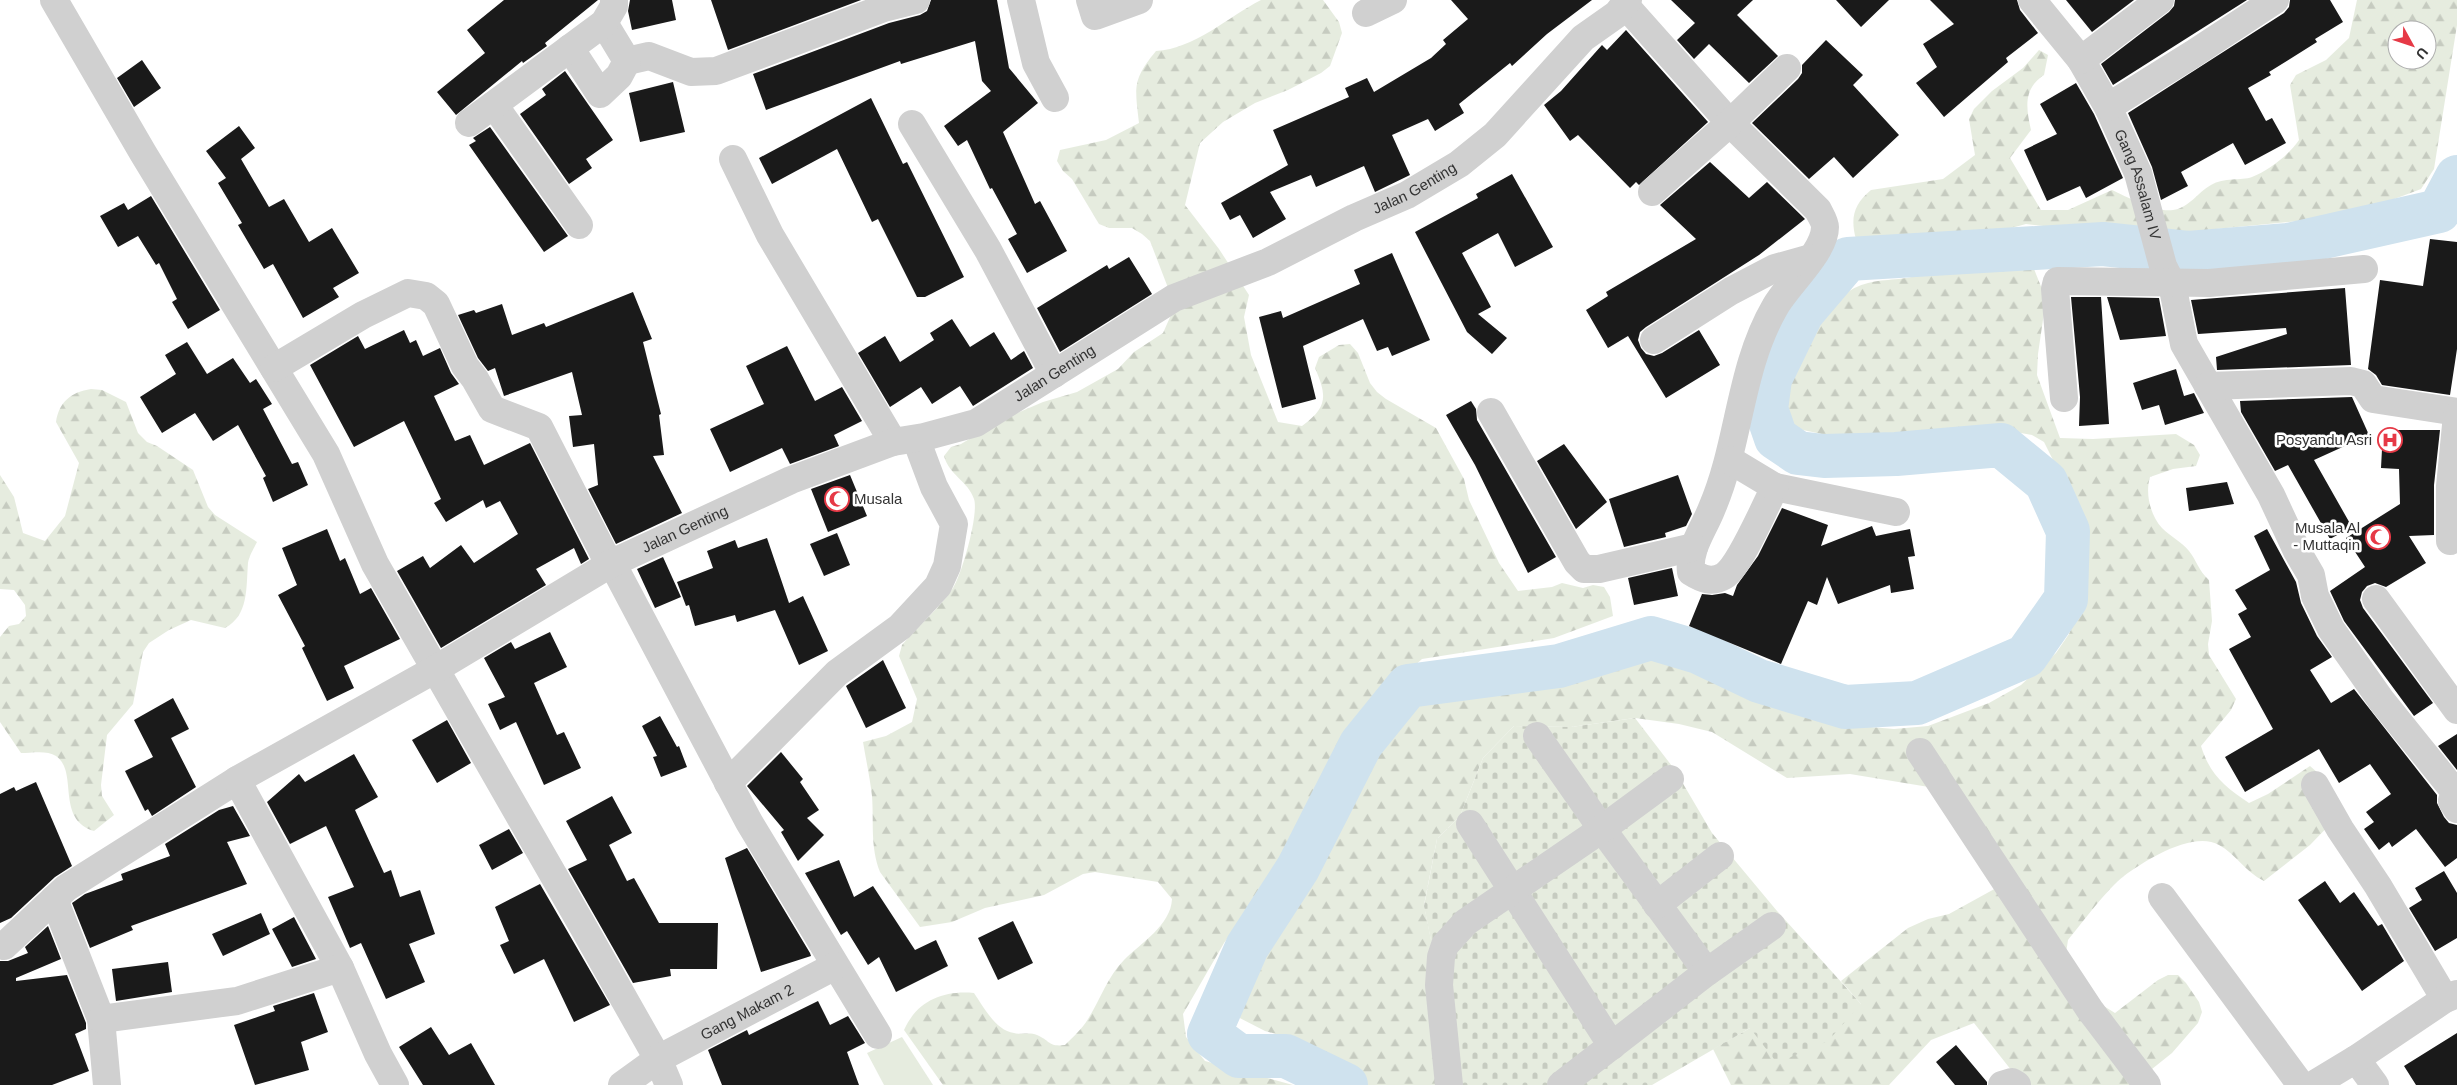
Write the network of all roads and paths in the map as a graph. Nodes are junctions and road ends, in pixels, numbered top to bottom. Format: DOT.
graph roads {
  1 [pos="54,0"];
  2 [pos="916,0"];
  3 [pos="1021,0"];
  4 [pos="1090,0"];
  5 [pos="1139,0"];
  6 [pos="1393,0"];
  7 [pos="2032,0"];
  8 [pos="2160,0"];
  9 [pos="2275,0"];
  10 [pos="1619,4"];
  11 [pos="609,12"];
  12 [pos="1366,13"];
  13 [pos="570,48"];
  14 [pos="2081,60"];
  15 [pos="627,61"];
  16 [pos="1786,68"];
  17 [pos="1055,98"];
  18 [pos="494,105"];
  19 [pos="2108,107"];
  20 [pos="469,123"];
  21 [pos="1730,123"];
  22 [pos="912,124"];
  23 [pos="733,160"];
  24 [pos="1652,192"];
  25 [pos="579,225"];
  26 [pos="1811,258"];
  27 [pos="2364,269"];
  28 [pos="2167,275"];
  29 [pos="1654,340"];
  30 [pos="274,368"];
  31 [pos="1054,374"];
  32 [pos="2208,386"];
  33 [pos="2064,398"];
  34 [pos="1491,412"];
  35 [pos="2457,413"];
  36 [pos="905,441"];
  37 [pos="1730,460"];
  38 [pos="1775,487"];
  39 [pos="1896,512"];
  40 [pos="2450,541"];
  41 [pos="1694,547"];
  42 [pos="612,563"];
  43 [pos="2376,599"];
  44 [pos="434,670"];
  45 [pos="2457,710"];
  46 [pos="1537,736"];
  47 [pos="1920,752"];
  48 [pos="1670,779"];
  49 [pos="237,780"];
  50 [pos="728,783"];
  51 [pos="2315,786"];
  52 [pos="2457,809"];
  53 [pos="1470,824"];
  54 [pos="1602,829"];
  55 [pos="1720,856"];
  56 [pos="1512,889"];
  57 [pos="2162,897"];
  58 [pos="54,900"];
  59 [pos="1657,905"];
  60 [pos="1772,926"];
  61 [pos="1,945"];
  62 [pos="836,966"];
  63 [pos="340,968"];
  64 [pos="1707,972"];
  65 [pos="2451,997"];
  66 [pos="101,1019"];
  67 [pos="878,1035"];
  68 [pos="1612,1046"];
  69 [pos="2356,1059"];
  70 [pos="658,1060"];
  71 [pos="107,1085"];
  72 [pos="395,1085"];
  73 [pos="622,1085"];
  74 [pos="669,1085"];
  75 [pos="1449,1085"];
  76 [pos="1560,1085"];
  77 [pos="2002,1085"];
  78 [pos="2016,1085"];
  79 [pos="2147,1085"];
  80 [pos="2301,1085"];
  81 [pos="2312,1085"];
  82 [pos="2375,1085"];
  1 -- 30 [label="street"];
  2 -- 15 [label="street"];
  3 -- 17 [label="street"];
  4 -- 5 [label="street"];
  6 -- 12 [label="street"];
  7 -- 14 [label="street, Gang Assalam IV"];
  8 -- 14 [label="street"];
  9 -- 19 [label="street"];
  10 -- 21 [label="street"];
  10 -- 31 [label="street, Jalan Genting"];
  11 -- 13 [label="street"];
  11 -- 15 [label="street"];
  13 -- 15 [label="street"];
  13 -- 18 [label="street"];
  14 -- 19 [label="street, Gang Assalam IV"];
  16 -- 21 [label="street"];
  18 -- 20 [label="street"];
  18 -- 25 [label="street"];
  19 -- 28 [label="street, Gang Assalam IV"];
  21 -- 24 [label="street"];
  21 -- 26 [label="street"];
  22 -- 31 [label="street"];
  23 -- 36 [label="street"];
  26 -- 29 [label="street"];
  26 -- 37 [label="street"];
  27 -- 28 [label="street"];
  28 -- 32 [label="street, Gang Assalam IV"];
  28 -- 33 [label="street"];
  30 -- 42 [label="street"];
  30 -- 44 [label="street"];
  31 -- 36 [label="street, Jalan Genting"];
  32 -- 35 [label="street"];
  32 -- 52 [label="street, Gang Assalam IV"];
  34 -- 41 [label="street"];
  35 -- 40 [label="street"];
  36 -- 42 [label="street, Jalan Genting"];
  36 -- 50 [label="street"];
  37 -- 38 [label="street"];
  37 -- 41 [label="street"];
  38 -- 39 [label="street"];
  38 -- 41 [label="street"];
  42 -- 44 [label="street, Jalan Genting"];
  42 -- 50 [label="street"];
  43 -- 45 [label="street"];
  44 -- 49 [label="street, Jalan Genting"];
  44 -- 70 [label="street"];
  46 -- 54 [label="street"];
  47 -- 79 [label="street"];
  48 -- 54 [label="street"];
  49 -- 58 [label="street, Jalan Genting"];
  49 -- 63 [label="street"];
  50 -- 62 [label="street"];
  51 -- 65 [label="street"];
  53 -- 56 [label="street"];
  54 -- 56 [label="street"];
  54 -- 59 [label="street"];
  55 -- 59 [label="street"];
  56 -- 68 [label="street"];
  56 -- 75 [label="street"];
  57 -- 80 [label="street"];
  58 -- 61 [label="street, Jalan Genting"];
  58 -- 66 [label="street"];
  59 -- 64 [label="street"];
  60 -- 64 [label="street"];
  62 -- 67 [label="street"];
  62 -- 70 [label="street, Gang Makam 2"];
  63 -- 66 [label="street"];
  63 -- 72 [label="street"];
  64 -- 68 [label="street"];
  65 -- 69 [label="street"];
  66 -- 71 [label="street"];
  68 -- 76 [label="street"];
  69 -- 81 [label="street"];
  69 -- 82 [label="street"];
  70 -- 73 [label="street, Gang Makam 2"];
  70 -- 74 [label="street"];
  77 -- 78 [label="street"];
}
